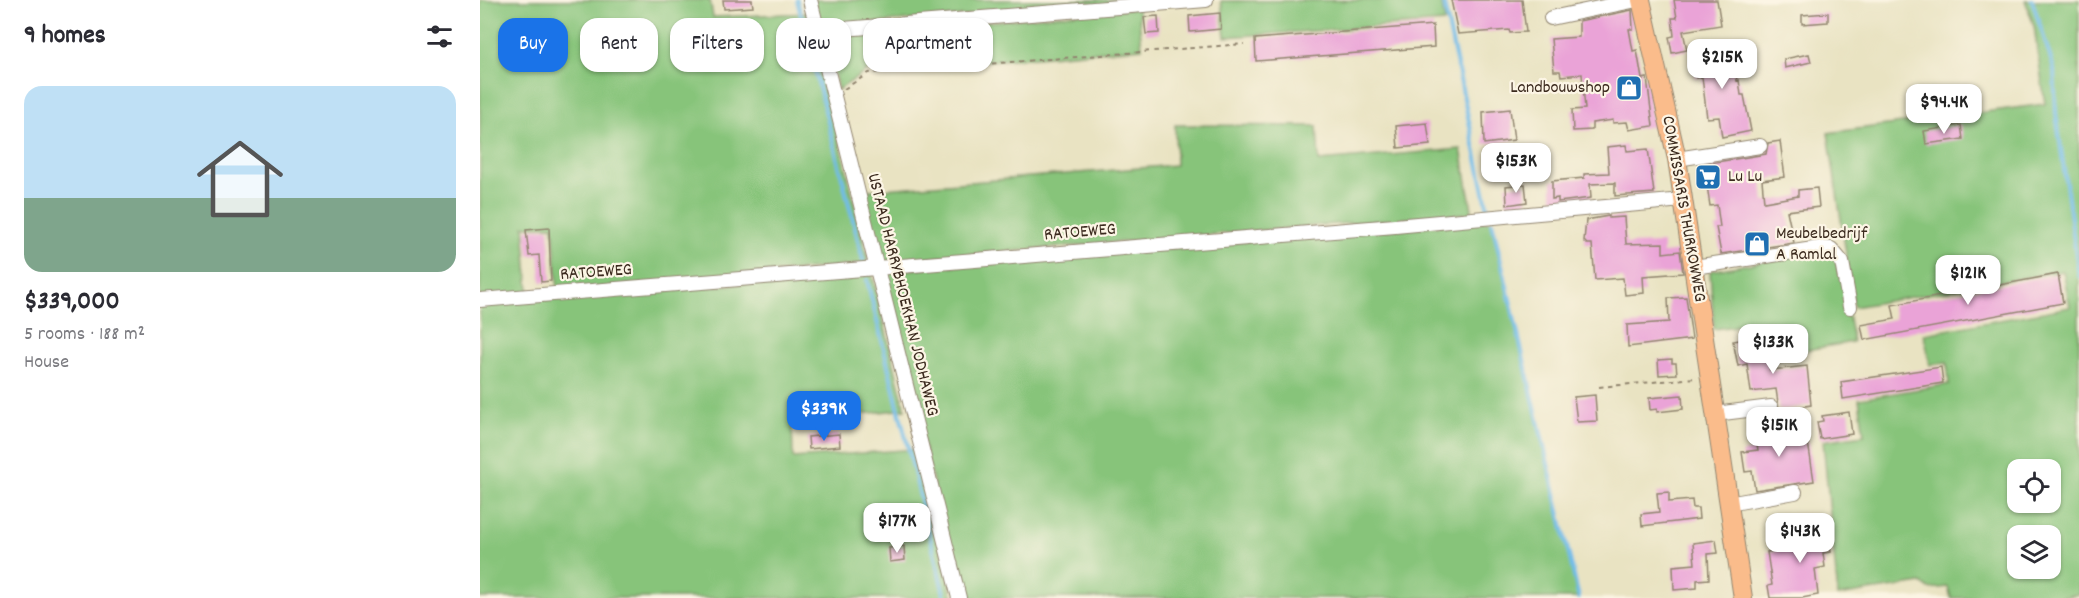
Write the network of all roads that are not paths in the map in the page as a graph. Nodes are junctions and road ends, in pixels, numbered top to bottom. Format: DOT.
graph roads {
  1 [pos="810,0"];
  2 [pos="1206,0"];
  3 [pos="1639,0"];
  4 [pos="815,18"];
  5 [pos="1551,18"];
  6 [pos="851,28"];
  7 [pos="827,72"];
  8 [pos="1760,146"];
  9 [pos="1677,159"];
  10 [pos="1683,200"];
  11 [pos="1694,267"];
  12 [pos="877,269"];
  13 [pos="480,300"];
  14 [pos="1851,307"];
  15 [pos="1771,407"];
  16 [pos="1715,414"];
  17 [pos="1795,492"];
  18 [pos="1728,504"];
  19 [pos="959,598"];
  20 [pos="1743,598"];
  1 -- 4 [label="street, USTAAD HARRYBHOEKHAN JODHAWEG"];
  2 -- 6 [label="street"];
  3 -- 5 [label="street"];
  3 -- 9 [label="main road, COMMISSARIS THURKOWWEG"];
  7 -- 12 [label="street, USTAAD HARRYBHOEKHAN JODHAWEG"];
  8 -- 9 [label="street"];
  9 -- 10 [label="main road, COMMISSARIS THURKOWWEG"];
  10 -- 11 [label="main road, COMMISSARIS THURKOWWEG"];
  10 -- 12 [label="street, RATOEWEG"];
  11 -- 14 [label="street"];
  11 -- 16 [label="main road, COMMISSARIS THURKOWWEG"];
  12 -- 13 [label="street, RATOEWEG"];
  12 -- 19 [label="street, USTAAD HARRYBHOEKHAN JODHAWEG"];
  15 -- 16 [label="street"];
  16 -- 18 [label="main road, COMMISSARIS THURKOWWEG"];
  17 -- 18 [label="street"];
  18 -- 20 [label="main road, COMMISSARIS THURKOWWEG"];
}
